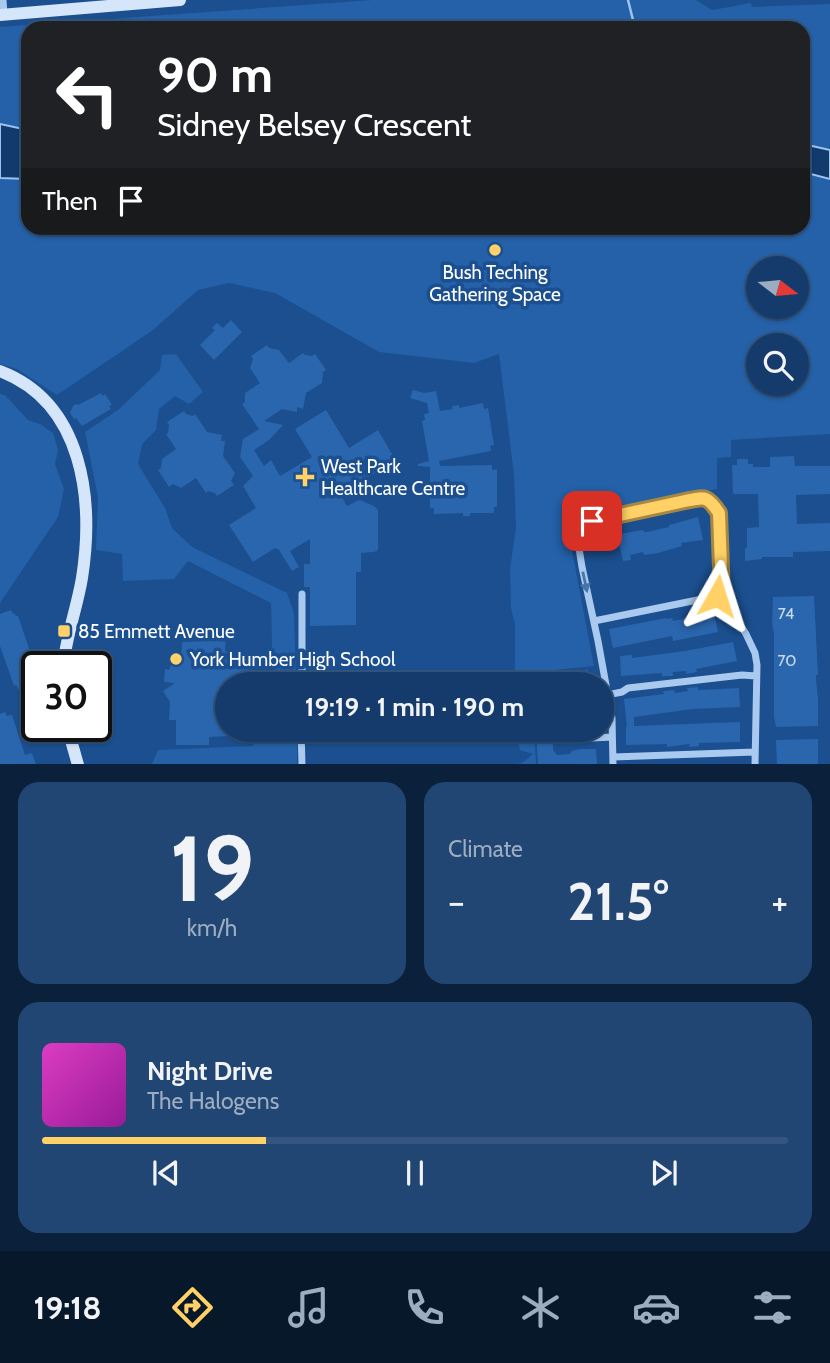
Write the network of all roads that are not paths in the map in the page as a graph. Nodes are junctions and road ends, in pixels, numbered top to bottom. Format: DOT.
graph roads {
  1 [pos="4,0"];
  2 [pos="180,0"];
  3 [pos="2,15"];
  4 [pos="0,371"];
  5 [pos="302,594"];
  6 [pos="722,596"];
  7 [pos="594,621"];
  8 [pos="66,651"];
  9 [pos="302,672"];
  10 [pos="601,672"];
  11 [pos="756,676"];
  12 [pos="614,694"];
  13 [pos="72,742"];
  14 [pos="302,742"];
  15 [pos="612,742"];
  16 [pos="755,752"];
  17 [pos="613,761"];
  18 [pos="78,764"];
  19 [pos="302,764"];
  20 [pos="755,764"];
  1 -- 3 [label="street"];
  2 -- 3 [label="street"];
  4 -- 8 [label="street"];
  5 -- 9 [label="street"];
  6 -- 7 [label="street"];
  6 -- 7 [label="street, one-way"];
  6 -- 11 [label="street"];
  7 -- 10 [label="street"];
  11 -- 12 [label="street"];
  11 -- 16 [label="street"];
  13 -- 18 [label="street"];
  14 -- 19 [label="street"];
  15 -- 17 [label="street"];
  16 -- 17 [label="street"];
  16 -- 20 [label="street"];
}
